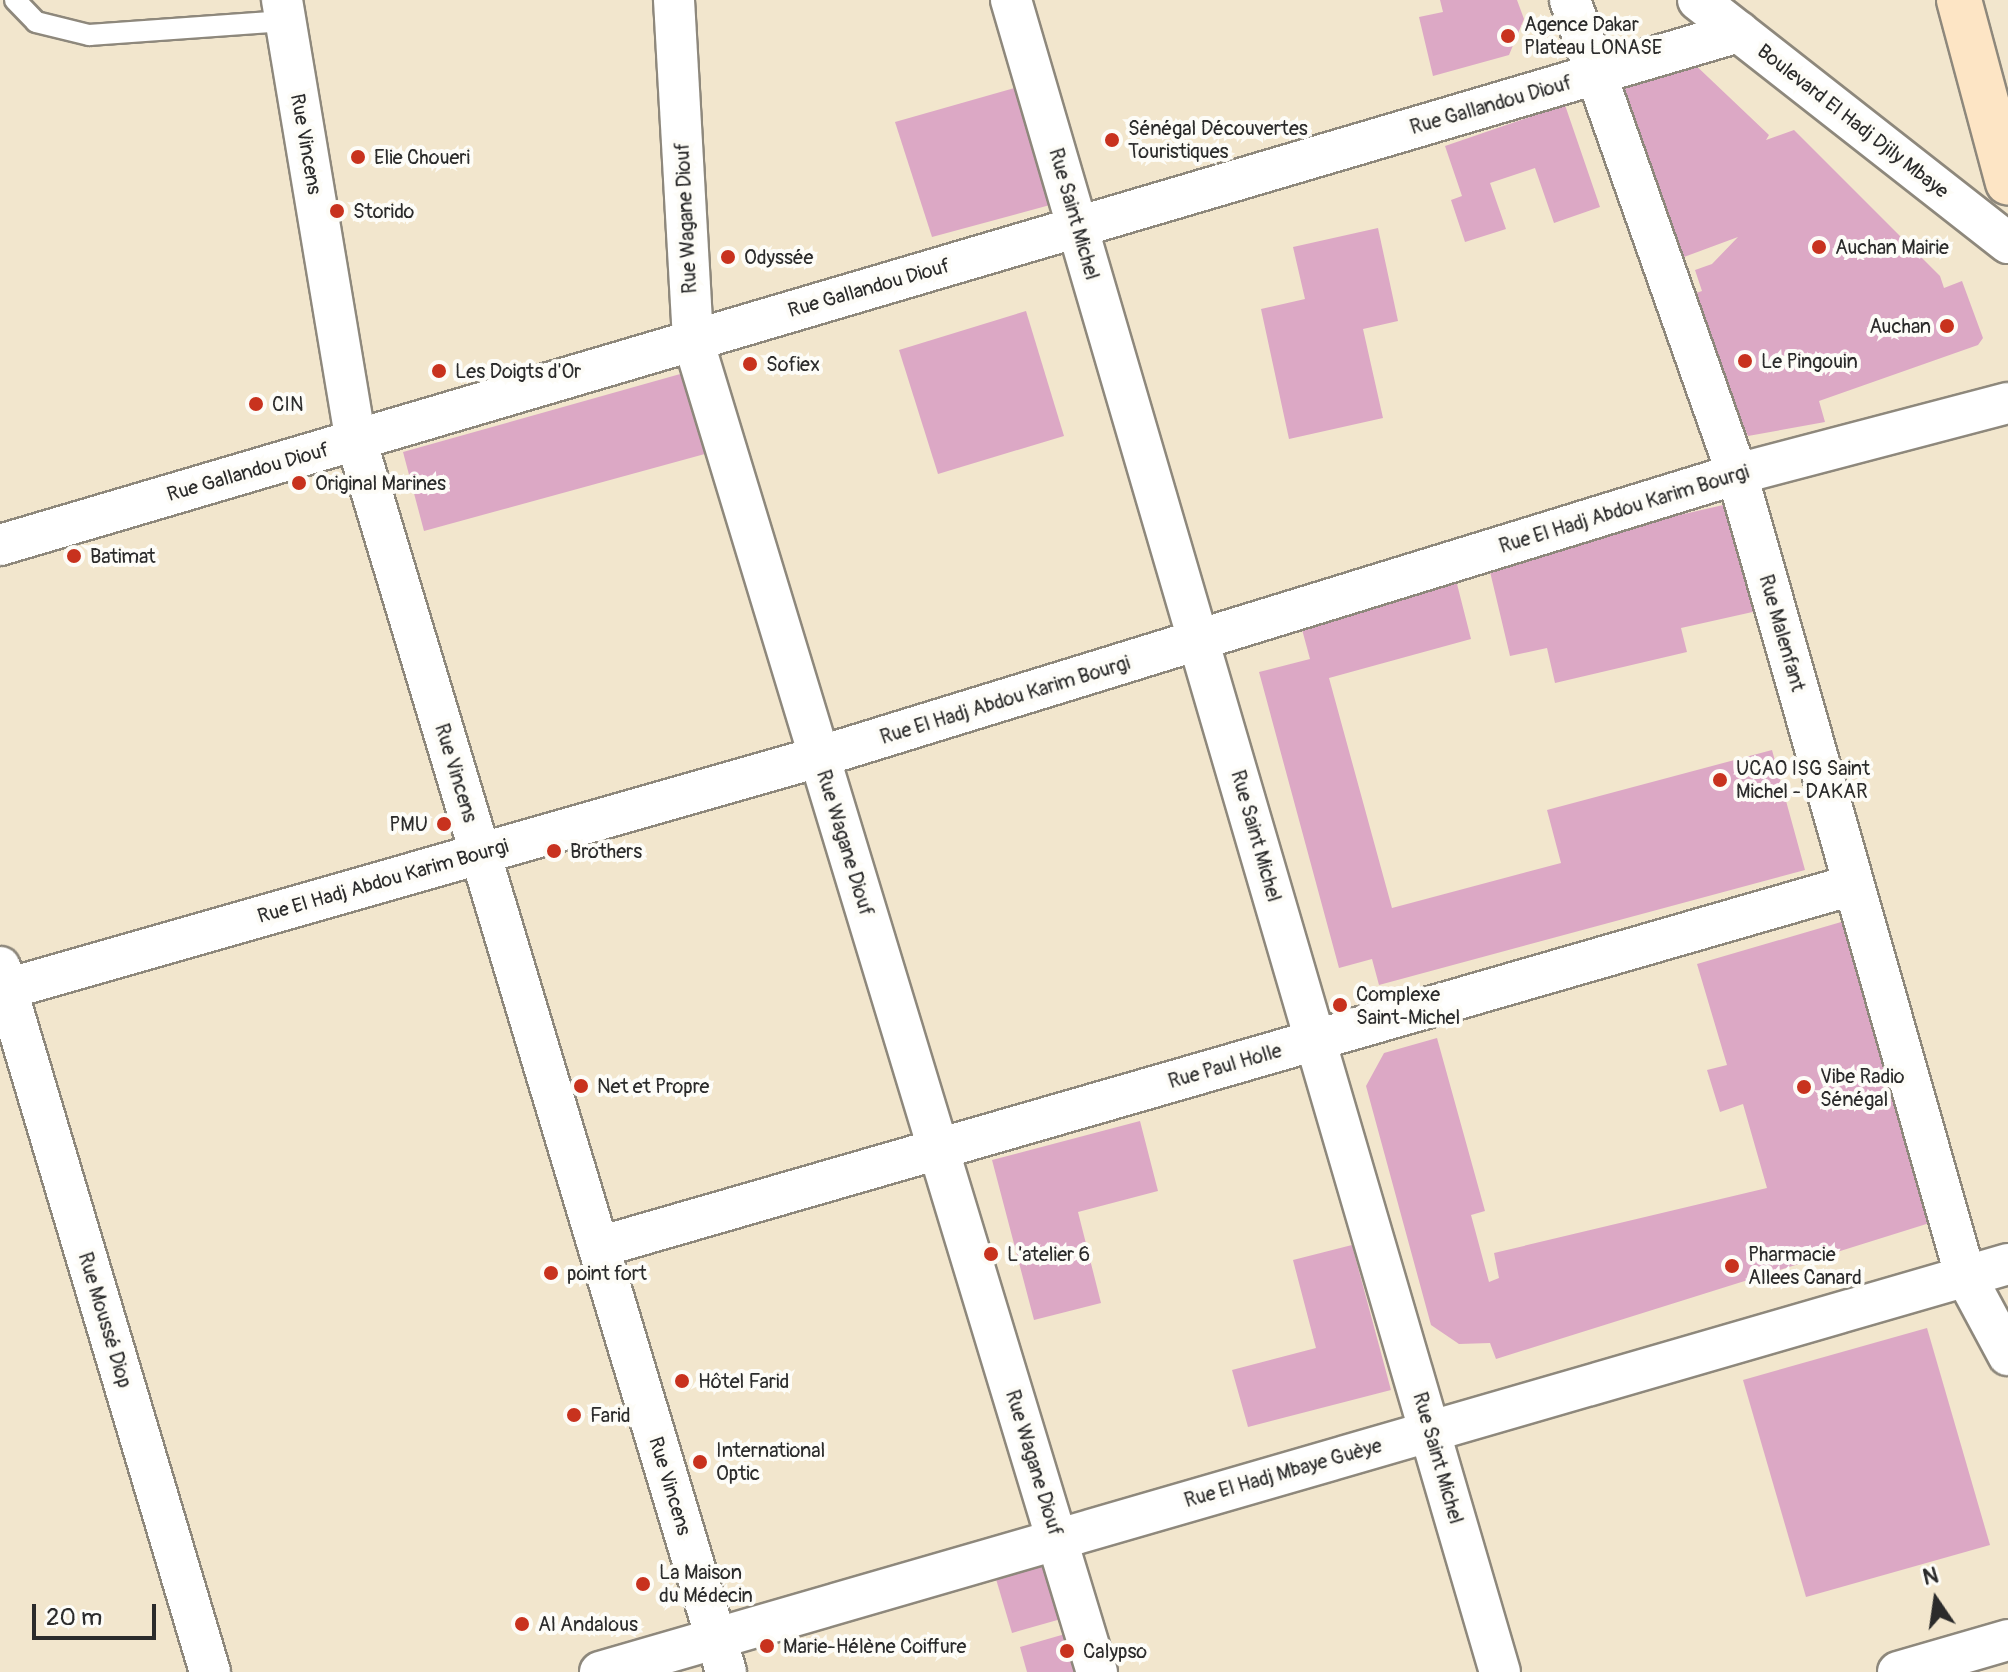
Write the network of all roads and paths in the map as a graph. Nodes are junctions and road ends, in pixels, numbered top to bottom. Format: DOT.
graph roads {
  1 [pos="15,0"];
  2 [pos="674,0"];
  3 [pos="1011,0"];
  4 [pos="1570,0"];
  5 [pos="1698,0"];
  6 [pos="1959,0"];
  7 [pos="283,11"];
  8 [pos="1739,32"];
  9 [pos="1596,74"];
  10 [pos="2008,183"];
  11 [pos="1077,227"];
  12 [pos="2008,243"];
  13 [pos="693,340"];
  14 [pos="2008,403"];
  15 [pos="356,440"];
  16 [pos="1737,474"];
  17 [pos="0,545"];
  18 [pos="1199,640"];
  19 [pos="818,757"];
  20 [pos="480,853"];
  21 [pos="1852,885"];
  22 [pos="2,983"];
  23 [pos="1315,1040"];
  24 [pos="938,1149"];
  25 [pos="599,1247"];
  26 [pos="2008,1264"];
  27 [pos="1965,1275"];
  28 [pos="2008,1355"];
  29 [pos="1430,1431"];
  30 [pos="1057,1539"];
  31 [pos="2008,1640"];
  32 [pos="721,1655"];
  33 [pos="210,1672"];
  34 [pos="600,1672"];
  35 [pos="1097,1672"];
  36 [pos="1500,1672"];
  37 [pos="1898,1672"];
  1 -- 7 [label="lane"];
  2 -- 13 [label="street, Rue Wagane Diouf"];
  3 -- 11 [label="street, Rue Saint Michel"];
  4 -- 9 [label="street, Rue Malenfant"];
  5 -- 8 [label="street, Boulevard El Hadj Djily Mbaye"];
  6 -- 10 [label="street"];
  7 -- 15 [label="street, Rue Vincens"];
  8 -- 9 [label="street, Rue Gallandou Diouf"];
  8 -- 12 [label="street, Boulevard El Hadj Djily Mbaye"];
  9 -- 11 [label="street, Rue Gallandou Diouf"];
  9 -- 16 [label="street, Rue Malenfant"];
  11 -- 13 [label="street, Rue Gallandou Diouf"];
  11 -- 18 [label="street, Rue Saint Michel"];
  13 -- 15 [label="street, Rue Gallandou Diouf"];
  13 -- 19 [label="street, Rue Wagane Diouf"];
  14 -- 16 [label="street, Rue El Hadj Abdou Karim Bourgi"];
  15 -- 17 [label="street, Rue Gallandou Diouf"];
  15 -- 20 [label="street, Rue Vincens"];
  16 -- 18 [label="street, Rue El Hadj Abdou Karim Bourgi"];
  16 -- 21 [label="street, Rue Malenfant"];
  18 -- 19 [label="street, Rue El Hadj Abdou Karim Bourgi"];
  18 -- 23 [label="street, Rue Saint Michel"];
  19 -- 20 [label="street, Rue El Hadj Abdou Karim Bourgi"];
  19 -- 24 [label="street, Rue Wagane Diouf"];
  20 -- 22 [label="street, Rue El Hadj Abdou Karim Bourgi"];
  20 -- 25 [label="street, Rue Vincens"];
  21 -- 23 [label="street, Rue Paul Holle"];
  21 -- 27 [label="street, Rue Malenfant"];
  22 -- 33 [label="street, Rue Moussé Diop"];
  23 -- 24 [label="street, Rue Paul Holle"];
  23 -- 29 [label="street, Rue Saint Michel"];
  24 -- 25 [label="street, Rue Paul Holle"];
  24 -- 30 [label="street, Rue Wagane Diouf"];
  25 -- 32 [label="street, Rue Vincens"];
  26 -- 27 [label="street, Rue El Hadj Mbaye Guèye"];
  27 -- 28 [label="street, Rue Malenfant"];
  27 -- 29 [label="street, Rue El Hadj Mbaye Guèye"];
  29 -- 30 [label="street, Rue El Hadj Mbaye Guèye"];
  29 -- 36 [label="street, Rue Saint Michel"];
  30 -- 32 [label="street, Rue El Hadj Mbaye Guèye"];
  30 -- 35 [label="street, Rue Wagane Diouf"];
  31 -- 37 [label="street"];
  32 -- 34 [label="street, Rue El Hadj Mbaye Guèye"];
}
